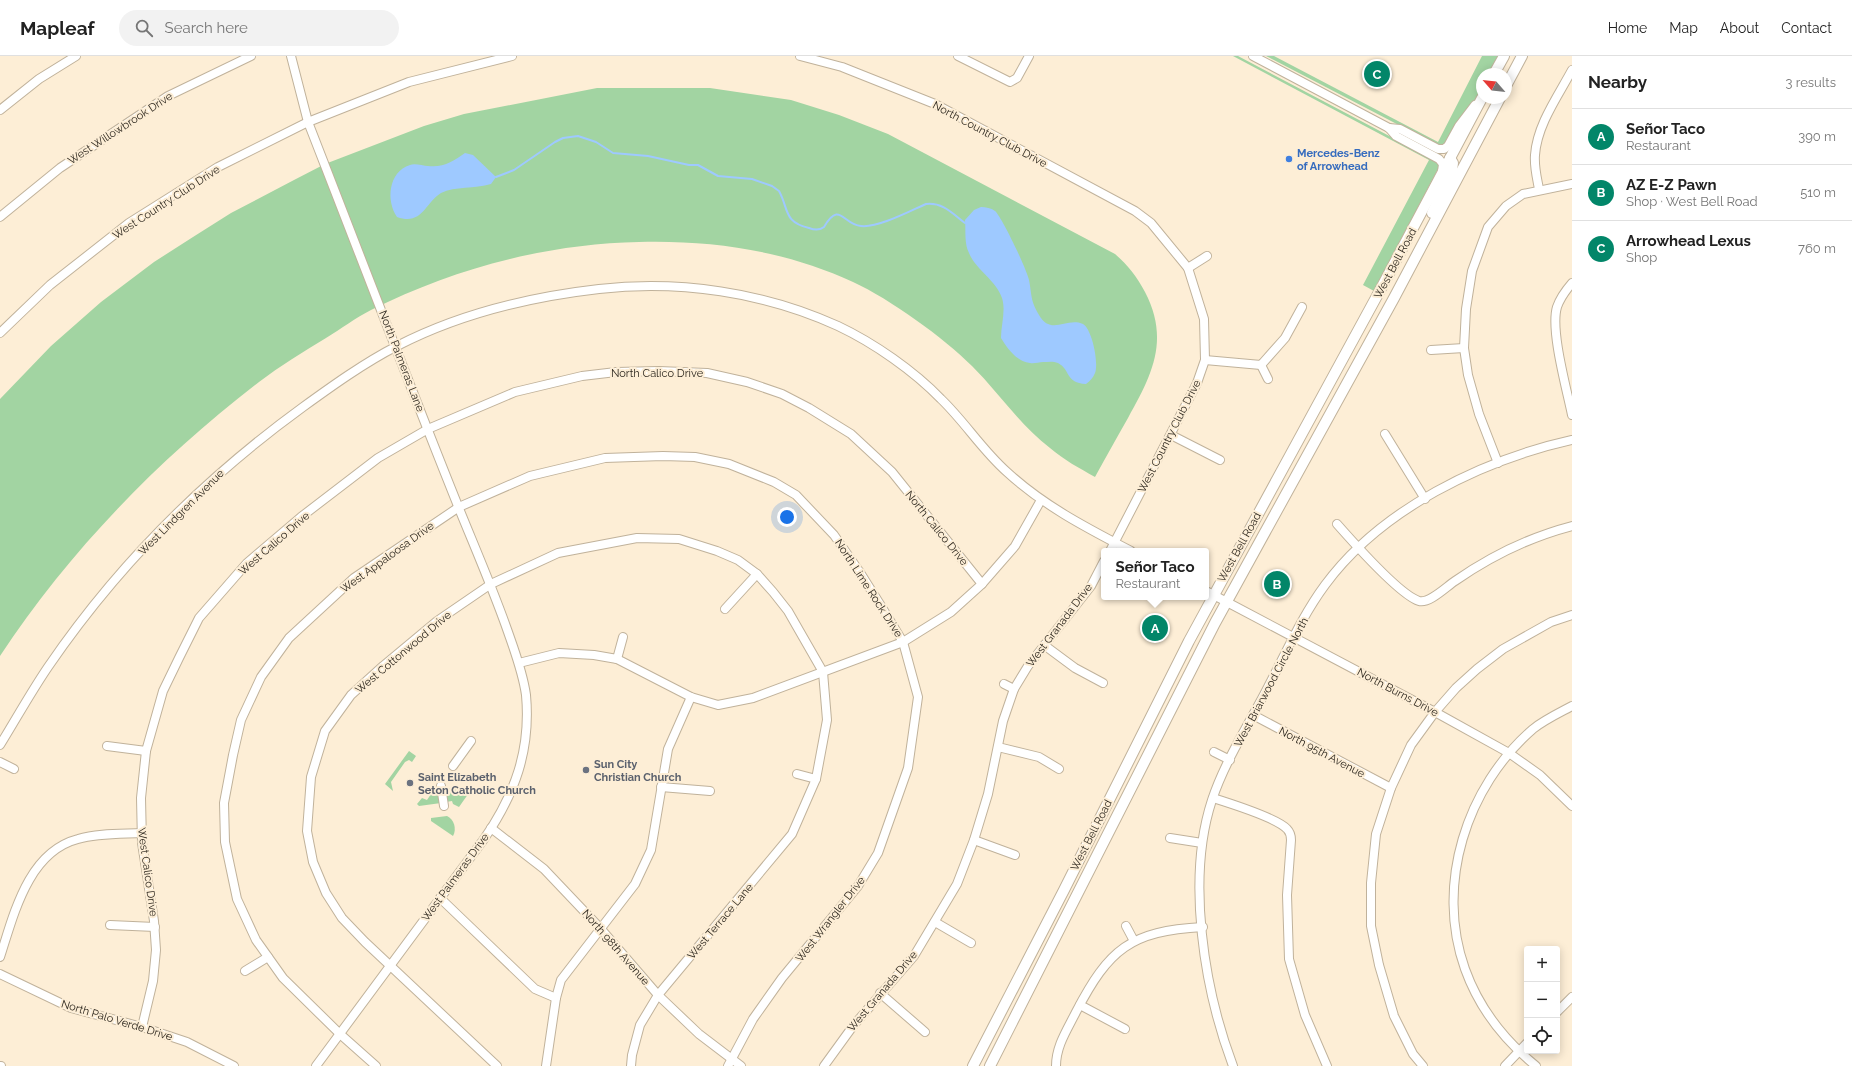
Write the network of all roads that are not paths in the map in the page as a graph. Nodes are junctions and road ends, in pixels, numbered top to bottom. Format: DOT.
graph roads {
  1 [pos="76,56"];
  2 [pos="251,56"];
  3 [pos="291,56"];
  4 [pos="512,56"];
  5 [pos="800,56"];
  6 [pos="958,56"];
  7 [pos="1029,56"];
  8 [pos="1253,56"];
  9 [pos="1504,56"];
  10 [pos="1522,56"];
  11 [pos="1497,68"];
  12 [pos="1572,70"];
  13 [pos="1512,75"];
  14 [pos="1477,104"];
  15 [pos="1479,104"];
  16 [pos="1497,104"];
  17 [pos="0,110"];
  18 [pos="308,122"];
  19 [pos="1389,128"];
  20 [pos="1438,149"];
  21 [pos="1450,158"];
  22 [pos="1442,173"];
  23 [pos="1572,184"];
  24 [pos="1539,189"];
  25 [pos="0,217"];
  26 [pos="1427,235"];
  27 [pos="1166,239"];
  28 [pos="1207,256"];
  29 [pos="1188,268"];
  30 [pos="1572,283"];
  31 [pos="1302,307"];
  32 [pos="0,333"];
  33 [pos="396,346"];
  34 [pos="1464,348"];
  35 [pos="1431,350"];
  36 [pos="1205,360"];
  37 [pos="1261,365"];
  38 [pos="1268,379"];
  39 [pos="1572,415"];
  40 [pos="428,429"];
  41 [pos="1385,434"];
  42 [pos="1171,435"];
  43 [pos="1572,440"];
  44 [pos="1220,460"];
  45 [pos="1498,463"];
  46 [pos="1425,499"];
  47 [pos="1041,500"];
  48 [pos="459,507"];
  49 [pos="1337,524"];
  50 [pos="1572,526"];
  51 [pos="1114,542"];
  52 [pos="1111,548"];
  53 [pos="1125,548"];
  54 [pos="1359,548"];
  55 [pos="1101,567"];
  56 [pos="758,574"];
  57 [pos="491,584"];
  58 [pos="982,584"];
  59 [pos="1210,593"];
  60 [pos="1206,600"];
  61 [pos="1227,602"];
  62 [pos="725,609"];
  63 [pos="1572,615"];
  64 [pos="623,637"];
  65 [pos="1294,637"];
  66 [pos="903,642"];
  67 [pos="1044,645"];
  68 [pos="617,659"];
  69 [pos="519,663"];
  70 [pos="823,672"];
  71 [pos="1103,683"];
  72 [pos="1004,684"];
  73 [pos="1014,689"];
  74 [pos="691,697"];
  75 [pos="1572,706"];
  76 [pos="1435,712"];
  77 [pos="1253,715"];
  78 [pos="471,741"];
  79 [pos="0,745"];
  80 [pos="107,746"];
  81 [pos="998,747"];
  82 [pos="146,751"];
  83 [pos="1214,752"];
  84 [pos="1509,753"];
  85 [pos="1230,760"];
  86 [pos="0,762"];
  87 [pos="453,766"];
  88 [pos="14,769"];
  89 [pos="1059,769"];
  90 [pos="797,774"];
  91 [pos="816,779"];
  92 [pos="442,786"];
  93 [pos="661,787"];
  94 [pos="1391,788"];
  95 [pos="710,792"];
  96 [pos="1213,798"];
  97 [pos="444,806"];
  98 [pos="1572,806"];
  99 [pos="491,828"];
  100 [pos="142,833"];
  101 [pos="1170,838"];
  102 [pos="974,840"];
  103 [pos="1202,843"];
  104 [pos="1016,855"];
  105 [pos="440,898"];
  106 [pos="935,922"];
  107 [pos="110,925"];
  108 [pos="1126,926"];
  109 [pos="155,927"];
  110 [pos="1203,927"];
  111 [pos="602,929"];
  112 [pos="1134,941"];
  113 [pos="971,944"];
  114 [pos="0,957"];
  115 [pos="268,957"];
  116 [pos="390,965"];
  117 [pos="245,971"];
  118 [pos="0,974"];
  119 [pos="880,993"];
  120 [pos="658,995"];
  121 [pos="1572,997"];
  122 [pos="556,998"];
  123 [pos="1080,1005"];
  124 [pos="1560,1009"];
  125 [pos="142,1027"];
  126 [pos="1126,1029"];
  127 [pos="925,1032"];
  128 [pos="340,1034"];
  129 [pos="1524,1046"];
  130 [pos="1519,1052"];
  131 [pos="730,1062"];
  132 [pos="234,1066"];
  133 [pos="316,1066"];
  134 [pos="376,1066"];
  135 [pos="497,1066"];
  136 [pos="546,1066"];
  137 [pos="631,1066"];
  138 [pos="742,1066"];
  139 [pos="824,1066"];
  140 [pos="973,1066"];
  141 [pos="990,1066"];
  142 [pos="1056,1066"];
  143 [pos="1233,1066"];
  144 [pos="1327,1066"];
  145 [pos="1423,1066"];
  146 [pos="1505,1066"];
  147 [pos="1536,1066"];
  1 -- 17 [label="street"];
  2 -- 25 [label="street, West Willowbrook Drive"];
  3 -- 18 [label="street, North Palmeras Lane"];
  4 -- 18 [label="street"];
  5 -- 27 [label="street, North Country Club Drive"];
  6 -- 7 [label="street"];
  8 -- 19 [label="street"];
  9 -- 11 [label="main road"];
  10 -- 13 [label="main road"];
  12 -- 24 [label="street"];
  14 -- 20 [label="street"];
  15 -- 21 [label="main road, West Bell Road"];
  16 -- 26 [label="main road, West Bell Road"];
  18 -- 32 [label="street, West Country Club Drive"];
  18 -- 33 [label="street, North Palmeras Lane"];
  19 -- 20 [label="street"];
  19 -- 22 [label="street"];
  20 -- 21 [label="street"];
  21 -- 22 [label="main road, West Bell Road"];
  21 -- 26 [label="main road"];
  22 -- 59 [label="main road, West Bell Road"];
  23 -- 24 [label="street"];
  24 -- 34 [label="street"];
  26 -- 61 [label="main road, West Bell Road"];
  27 -- 29 [label="street, West Country Club Drive"];
  28 -- 29 [label="street"];
  29 -- 36 [label="street, West Country Club Drive"];
  30 -- 39 [label="street"];
  31 -- 37 [label="street"];
  33 -- 40 [label="street, North Palmeras Lane"];
  33 -- 47 [label="street, West Lindgren Avenue"];
  33 -- 79 [label="street, West Lindgren Avenue"];
  34 -- 35 [label="street"];
  34 -- 45 [label="street"];
  36 -- 37 [label="street"];
  36 -- 42 [label="street, West Country Club Drive"];
  37 -- 38 [label="street"];
  40 -- 48 [label="street, North Palmeras Lane"];
  40 -- 58 [label="street, North Calico Drive"];
  40 -- 82 [label="street, West Calico Drive"];
  41 -- 46 [label="street"];
  42 -- 44 [label="street"];
  42 -- 51 [label="street, West Country Club Drive"];
  43 -- 45 [label="street, West Briarwood Circle North"];
  45 -- 46 [label="street, West Briarwood Circle North"];
  46 -- 54 [label="street, West Briarwood Circle North"];
  47 -- 51 [label="street, West Lindgren Avenue"];
  47 -- 58 [label="street"];
  48 -- 57 [label="street, North Palmeras Lane"];
  48 -- 66 [label="street, North Lime Rock Drive"];
  48 -- 115 [label="street, West Appaloosa Drive"];
  49 -- 54 [label="street"];
  50 -- 54 [label="street"];
  51 -- 52 [label="street"];
  51 -- 53 [label="street, West Lindgren Avenue"];
  54 -- 65 [label="street, West Briarwood Circle North"];
  55 -- 67 [label="street, West Granada Drive"];
  56 -- 57 [label="street, West Cottonwood Drive"];
  56 -- 62 [label="street"];
  56 -- 70 [label="street, West Cottonwood Drive"];
  57 -- 69 [label="street, North Palmeras Lane"];
  57 -- 116 [label="street, West Cottonwood Drive"];
  58 -- 66 [label="street"];
  59 -- 61 [label="street, North Burns Drive"];
  60 -- 140 [label="main road, West Bell Road"];
  61 -- 65 [label="street, North Burns Drive"];
  61 -- 141 [label="main road, West Bell Road"];
  63 -- 76 [label="street"];
  64 -- 68 [label="street"];
  65 -- 76 [label="street, North Burns Drive"];
  65 -- 77 [label="street, West Briarwood Circle North"];
  66 -- 70 [label="street"];
  66 -- 131 [label="street, West Wrangler Drive"];
  67 -- 71 [label="street"];
  67 -- 73 [label="street, West Granada Drive"];
  68 -- 69 [label="street"];
  68 -- 74 [label="street"];
  69 -- 99 [label="street, West Palmeras Drive"];
  70 -- 74 [label="street"];
  70 -- 91 [label="street, West Terrace Lane"];
  72 -- 73 [label="street"];
  73 -- 81 [label="street, West Granada Drive"];
  74 -- 93 [label="street"];
  75 -- 84 [label="street"];
  76 -- 84 [label="street, North Burns Drive"];
  76 -- 94 [label="street"];
  77 -- 85 [label="street, West Briarwood Circle North"];
  77 -- 94 [label="street, North 95th Avenue"];
  78 -- 87 [label="street"];
  80 -- 82 [label="street"];
  81 -- 89 [label="street"];
  81 -- 102 [label="street, West Granada Drive"];
  82 -- 100 [label="street, West Calico Drive"];
  83 -- 85 [label="street"];
  84 -- 98 [label="street, North Burns Drive"];
  84 -- 130 [label="street"];
  85 -- 96 [label="street, West Briarwood Circle North"];
  86 -- 88 [label="street"];
  90 -- 91 [label="street"];
  91 -- 120 [label="street, West Terrace Lane"];
  92 -- 97 [label="street"];
  93 -- 95 [label="street"];
  93 -- 111 [label="street"];
  94 -- 145 [label="street"];
  96 -- 103 [label="street, West Briarwood Circle North"];
  96 -- 144 [label="street"];
  99 -- 105 [label="street, West Palmeras Drive"];
  99 -- 111 [label="street, North 98th Avenue"];
  100 -- 109 [label="street, West Calico Drive"];
  100 -- 114 [label="street"];
  101 -- 103 [label="street"];
  102 -- 104 [label="street"];
  102 -- 106 [label="street, West Granada Drive"];
  103 -- 110 [label="street, West Briarwood Circle North"];
  105 -- 116 [label="street, West Palmeras Drive"];
  105 -- 122 [label="street"];
  106 -- 113 [label="street"];
  106 -- 119 [label="street, West Granada Drive"];
  107 -- 109 [label="street"];
  108 -- 112 [label="street"];
  109 -- 125 [label="street, West Calico Drive"];
  110 -- 112 [label="street"];
  110 -- 143 [label="street, West Briarwood Circle North"];
  111 -- 120 [label="street, North 98th Avenue"];
  111 -- 122 [label="street"];
  112 -- 123 [label="street"];
  115 -- 117 [label="street"];
  115 -- 128 [label="street, West Appaloosa Drive"];
  116 -- 128 [label="street, West Palmeras Drive"];
  116 -- 135 [label="street, West Cottonwood Drive"];
  118 -- 125 [label="street, North Palo Verde Drive"];
  119 -- 127 [label="street"];
  119 -- 139 [label="street, West Granada Drive"];
  120 -- 131 [label="street, North 98th Avenue"];
  120 -- 137 [label="street, West Terrace Lane"];
  121 -- 124 [label="street"];
  122 -- 136 [label="street"];
  123 -- 126 [label="street"];
  123 -- 142 [label="street"];
  125 -- 132 [label="street, North Palo Verde Drive"];
  128 -- 133 [label="street, West Palmeras Drive"];
  128 -- 134 [label="street, West Appaloosa Drive"];
  129 -- 130 [label="street"];
  130 -- 146 [label="street"];
  130 -- 147 [label="street"];
  131 -- 138 [label="street, North 98th Avenue"];
}
